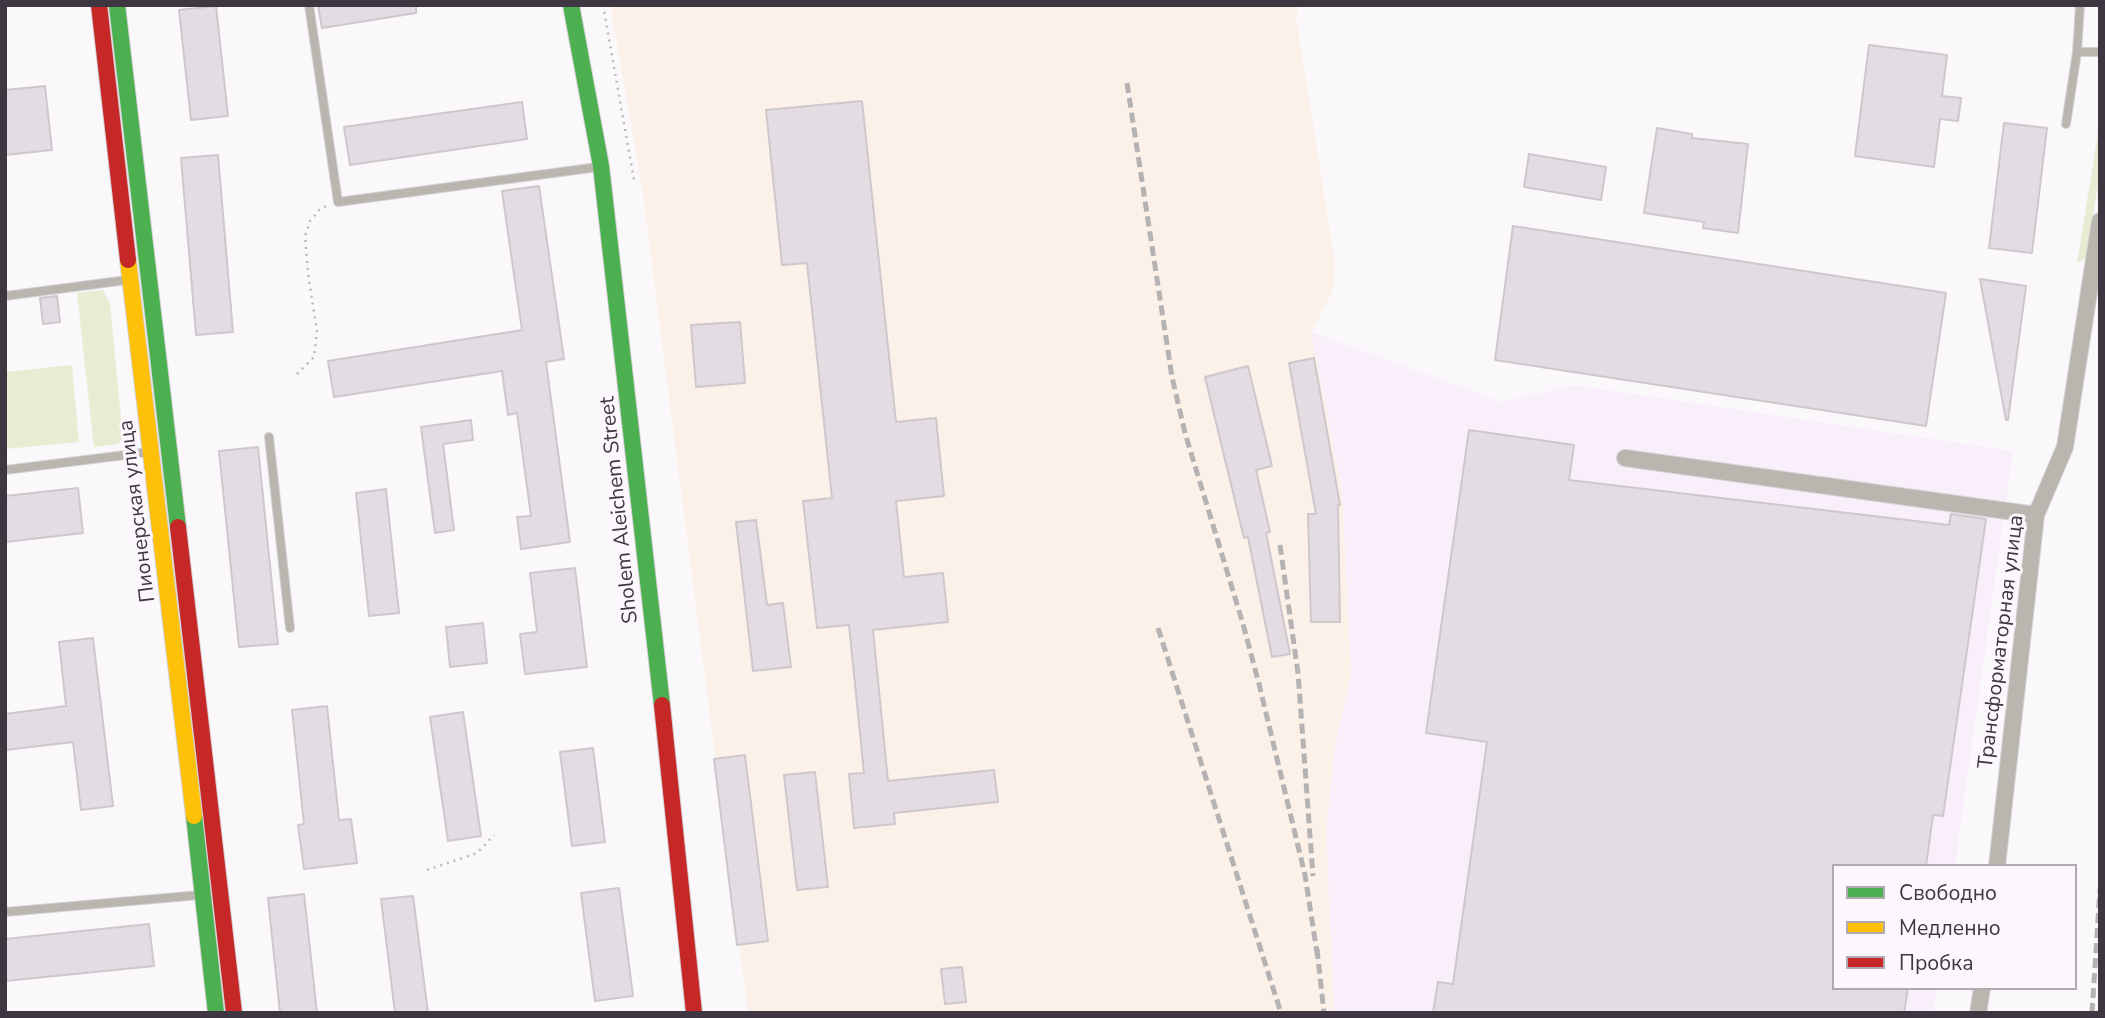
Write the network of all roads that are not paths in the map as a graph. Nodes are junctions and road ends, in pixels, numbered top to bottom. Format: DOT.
graph roads {
  1 [pos="99,5"];
  2 [pos="117,5"];
  3 [pos="309,5"];
  4 [pos="571,5"];
  5 [pos="2080,5"];
  6 [pos="2077,52"];
  7 [pos="2100,52"];
  8 [pos="2066,124"];
  9 [pos="601,166"];
  10 [pos="2100,221"];
  11 [pos="140,278"];
  12 [pos="5,296"];
  13 [pos="270,437"];
  14 [pos="169,450"];
  15 [pos="152,452"];
  16 [pos="1625,458"];
  17 [pos="5,470"];
  18 [pos="2036,515"];
  19 [pos="290,628"];
  20 [pos="1997,864"];
  21 [pos="221,893"];
  22 [pos="204,894"];
  23 [pos="5,912"];
  24 [pos="1982,990"];
  25 [pos="216,1013"];
  26 [pos="234,1013"];
  27 [pos="694,1013"];
  28 [pos="1978,1013"];
  1 -- 11 [label="main road, Пионерская улица"];
  2 -- 11 [label="main road, Пионерская улица"];
  3 -- 9 [label="lane"];
  4 -- 9 [label="main road, Sholem Aleichem Street"];
  5 -- 6 [label="lane"];
  6 -- 7 [label="lane"];
  6 -- 8 [label="lane"];
  9 -- 27 [label="main road, Sholem Aleichem Street"];
  10 -- 18 [label="street, Трансформаторная улица"];
  11 -- 12 [label="lane"];
  11 -- 14 [label="main road, Пионерская улица"];
  11 -- 15 [label="main road, Пионерская улица"];
  13 -- 19 [label="lane"];
  14 -- 15 [label="main road"];
  14 -- 21 [label="main road, Пионерская улица"];
  15 -- 17 [label="lane"];
  15 -- 22 [label="main road, Пионерская улица"];
  16 -- 18 [label="street"];
  18 -- 20 [label="street, Трансформаторная улица"];
  21 -- 22 [label="main road"];
  21 -- 26 [label="main road, Пионерская улица"];
  22 -- 23 [label="lane"];
  22 -- 25 [label="main road, Пионерская улица"];
  24 -- 28 [label="street"];
}
